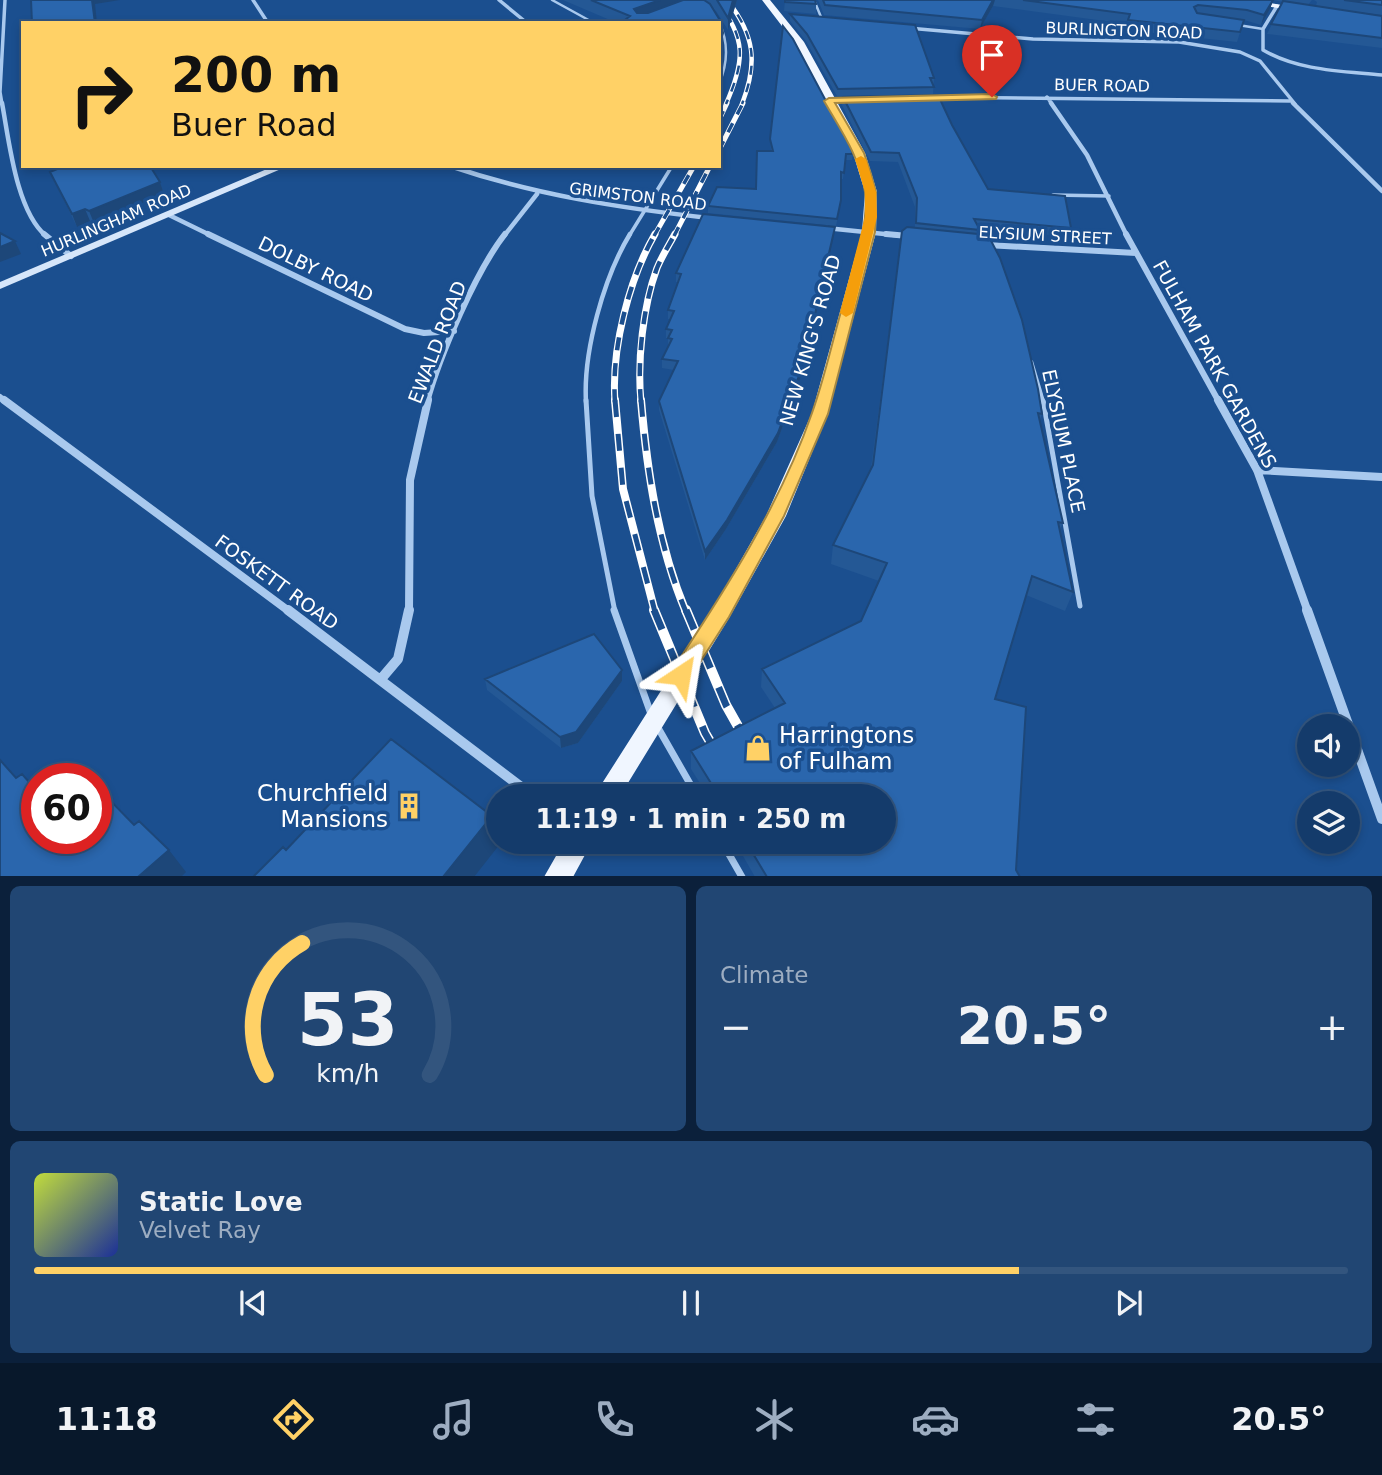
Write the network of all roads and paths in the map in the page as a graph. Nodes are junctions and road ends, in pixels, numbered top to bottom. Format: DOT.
graph roads {
  1 [pos="5,0"];
  2 [pos="253,0"];
  3 [pos="499,0"];
  4 [pos="552,0"];
  5 [pos="766,0"];
  6 [pos="814,0"];
  7 [pos="1233,0"];
  8 [pos="1277,6"];
  9 [pos="1310,10"];
  10 [pos="714,14"];
  11 [pos="778,15"];
  12 [pos="792,15"];
  13 [pos="814,16"];
  14 [pos="821,17"];
  15 [pos="267,21"];
  16 [pos="525,21"];
  17 [pos="588,21"];
  18 [pos="717,21"];
  19 [pos="1236,25"];
  20 [pos="902,27"];
  21 [pos="1263,29"];
  22 [pos="721,30"];
  23 [pos="1382,75"];
  24 [pos="721,78"];
  25 [pos="1047,96"];
  26 [pos="925,97"];
  27 [pos="1291,101"];
  28 [pos="278,168"];
  29 [pos="456,168"];
  30 [pos="670,168"];
  31 [pos="1382,191"];
  32 [pos="537,194"];
  33 [pos="1042,195"];
  34 [pos="1109,196"];
  35 [pos="644,211"];
  36 [pos="169,215"];
  37 [pos="720,219"];
  38 [pos="823,228"];
  39 [pos="869,232"];
  40 [pos="917,237"];
  41 [pos="980,244"];
  42 [pos="993,246"];
  43 [pos="1136,253"];
  44 [pos="71,256"];
  45 [pos="998,259"];
  46 [pos="0,286"];
  47 [pos="454,331"];
  48 [pos="1028,352"];
  49 [pos="0,397"];
  50 [pos="1257,470"];
  51 [pos="1382,477"];
  52 [pos="1080,606"];
  53 [pos="381,679"];
  54 [pos="653,718"];
  55 [pos="517,784"];
  56 [pos="613,784"];
  57 [pos="690,784"];
  58 [pos="1382,819"];
  59 [pos="571,854"];
  60 [pos="729,854"];
  61 [pos="558,876"];
  62 [pos="741,876"];
  1 -- 44 [label="street"];
  2 -- 15 [label="street"];
  3 -- 16 [label="street"];
  4 -- 17 [label="lane"];
  5 -- 11 [label="main road, NEW KING'S ROAD"];
  6 -- 14 [label="lane"];
  7 -- 8 [label="main road"];
  8 -- 9 [label="main road"];
  8 -- 21 [label="street"];
  10 -- 18 [label="lane"];
  11 -- 12 [label="street"];
  11 -- 39 [label="main road, NEW KING'S ROAD"];
  13 -- 14 [label="street"];
  19 -- 21 [label="lane"];
  20 -- 27 [label="street, BURLINGTON ROAD"];
  21 -- 23 [label="street"];
  22 -- 24 [label="lane"];
  25 -- 26 [label="street, BUER ROAD"];
  25 -- 27 [label="street, BUER ROAD"];
  25 -- 34 [label="street, FULHAM PARK GARDENS"];
  27 -- 31 [label="street"];
  28 -- 36 [label="street, HURLINGHAM ROAD"];
  29 -- 32 [label="street, GRIMSTON ROAD"];
  30 -- 35 [label="lane"];
  32 -- 35 [label="street, GRIMSTON ROAD"];
  32 -- 47 [label="street, EWALD ROAD"];
  33 -- 34 [label="lane"];
  34 -- 43 [label="street, FULHAM PARK GARDENS"];
  35 -- 37 [label="street, GRIMSTON ROAD"];
  35 -- 54 [label="lane"];
  36 -- 44 [label="street, HURLINGHAM ROAD"];
  36 -- 47 [label="street, DOLBY ROAD"];
  38 -- 39 [label="street"];
  39 -- 40 [label="street"];
  39 -- 54 [label="main road, NEW KING'S ROAD"];
  41 -- 42 [label="street, ELYSIUM STREET"];
  42 -- 43 [label="street, ELYSIUM STREET"];
  42 -- 45 [label="lane"];
  43 -- 50 [label="street, FULHAM PARK GARDENS"];
  44 -- 46 [label="street, HURLINGHAM ROAD"];
  47 -- 53 [label="street, EWALD ROAD"];
  48 -- 52 [label="lane, ELYSIUM PLACE"];
  49 -- 53 [label="street, FOSKETT ROAD"];
  50 -- 51 [label="street"];
  50 -- 58 [label="street, FULHAM PARK GARDENS"];
  53 -- 55 [label="street, FOSKETT ROAD"];
  54 -- 56 [label="main road, NEW KING'S ROAD"];
  54 -- 57 [label="lane"];
  59 -- 61 [label="main road"];
  60 -- 62 [label="lane"];
}
